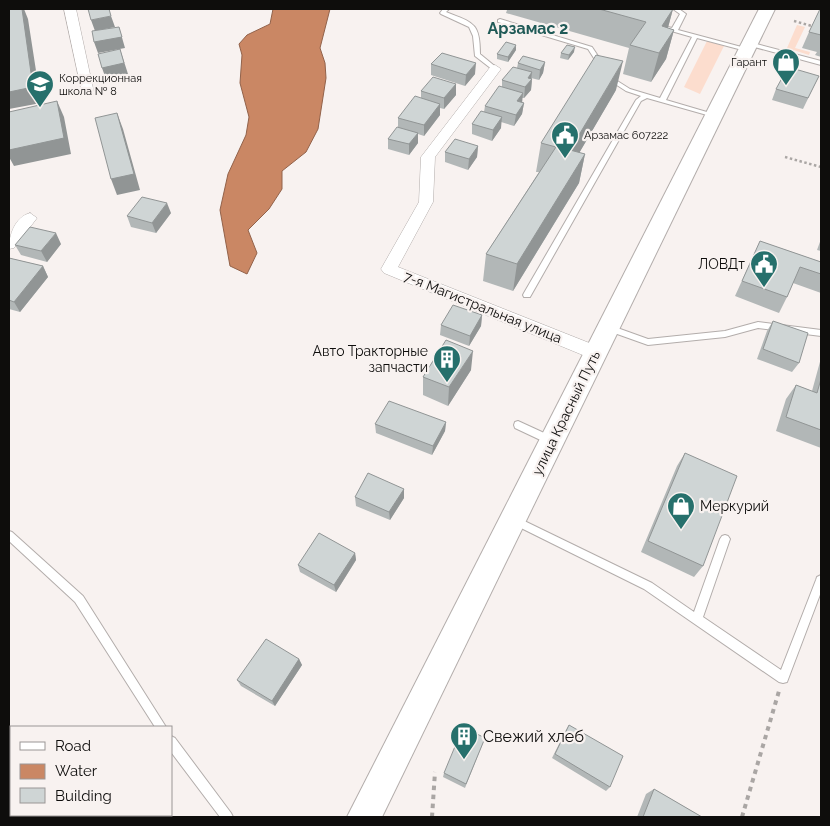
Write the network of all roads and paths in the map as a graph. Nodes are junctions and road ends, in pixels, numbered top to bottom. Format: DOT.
graph roads {
  1 [pos="70,9"];
  2 [pos="446,9"];
  3 [pos="676,9"];
  4 [pos="767,9"];
  5 [pos="685,12"];
  6 [pos="500,21"];
  7 [pos="794,21"];
  8 [pos="656,26"];
  9 [pos="812,26"];
  10 [pos="674,31"];
  11 [pos="695,36"];
  12 [pos="748,46"];
  13 [pos="821,63"];
  14 [pos="495,69"];
  15 [pos="88,93"];
  16 [pos="646,96"];
  17 [pos="662,101"];
  18 [pos="714,115"];
  19 [pos="785,157"];
  20 [pos="821,167"];
  21 [pos="30,218"];
  22 [pos="9,244"];
  23 [pos="527,295"];
  24 [pos="608,328"];
  25 [pos="821,333"];
  26 [pos="596,353"];
  27 [pos="518,425"];
  28 [pos="553,441"];
  29 [pos="514,520"];
  30 [pos="9,535"];
  31 [pos="725,539"];
  32 [pos="821,580"];
  33 [pos="697,619"];
  34 [pos="782,678"];
  35 [pos="160,726"];
  36 [pos="172,743"];
  37 [pos="435,772"];
  38 [pos="227,817"];
  39 [pos="364,817"];
  40 [pos="432,817"];
  41 [pos="742,817"];
  1 -- 15 [label="street"];
  2 -- 14 [label="lane"];
  3 -- 5 [label="lane"];
  4 -- 12 [label="main road, улица Красный Путь"];
  5 -- 10 [label="lane"];
  6 -- 16 [label="lane"];
  7 -- 9 [label="path"];
  8 -- 10 [label="lane"];
  10 -- 11 [label="lane"];
  11 -- 12 [label="lane"];
  11 -- 17 [label="lane"];
  12 -- 13 [label="lane"];
  12 -- 18 [label="main road, улица Красный Путь"];
  14 -- 26 [label="street, 7-я Магистральная улица"];
  16 -- 17 [label="lane"];
  16 -- 23 [label="lane"];
  17 -- 18 [label="lane"];
  18 -- 24 [label="main road, улица Красный Путь"];
  19 -- 20 [label="path"];
  21 -- 22 [label="street"];
  24 -- 25 [label="lane"];
  24 -- 26 [label="main road, улица Красный Путь"];
  26 -- 28 [label="main road, улица Красный Путь"];
  27 -- 28 [label="lane"];
  28 -- 29 [label="main road, улица Красный Путь"];
  29 -- 33 [label="lane"];
  29 -- 39 [label="main road, улица Красный Путь"];
  30 -- 35 [label="lane"];
  31 -- 33 [label="lane"];
  32 -- 34 [label="lane"];
  33 -- 34 [label="lane"];
  34 -- 41 [label="path"];
  36 -- 38 [label="lane"];
  37 -- 40 [label="path"];
}
